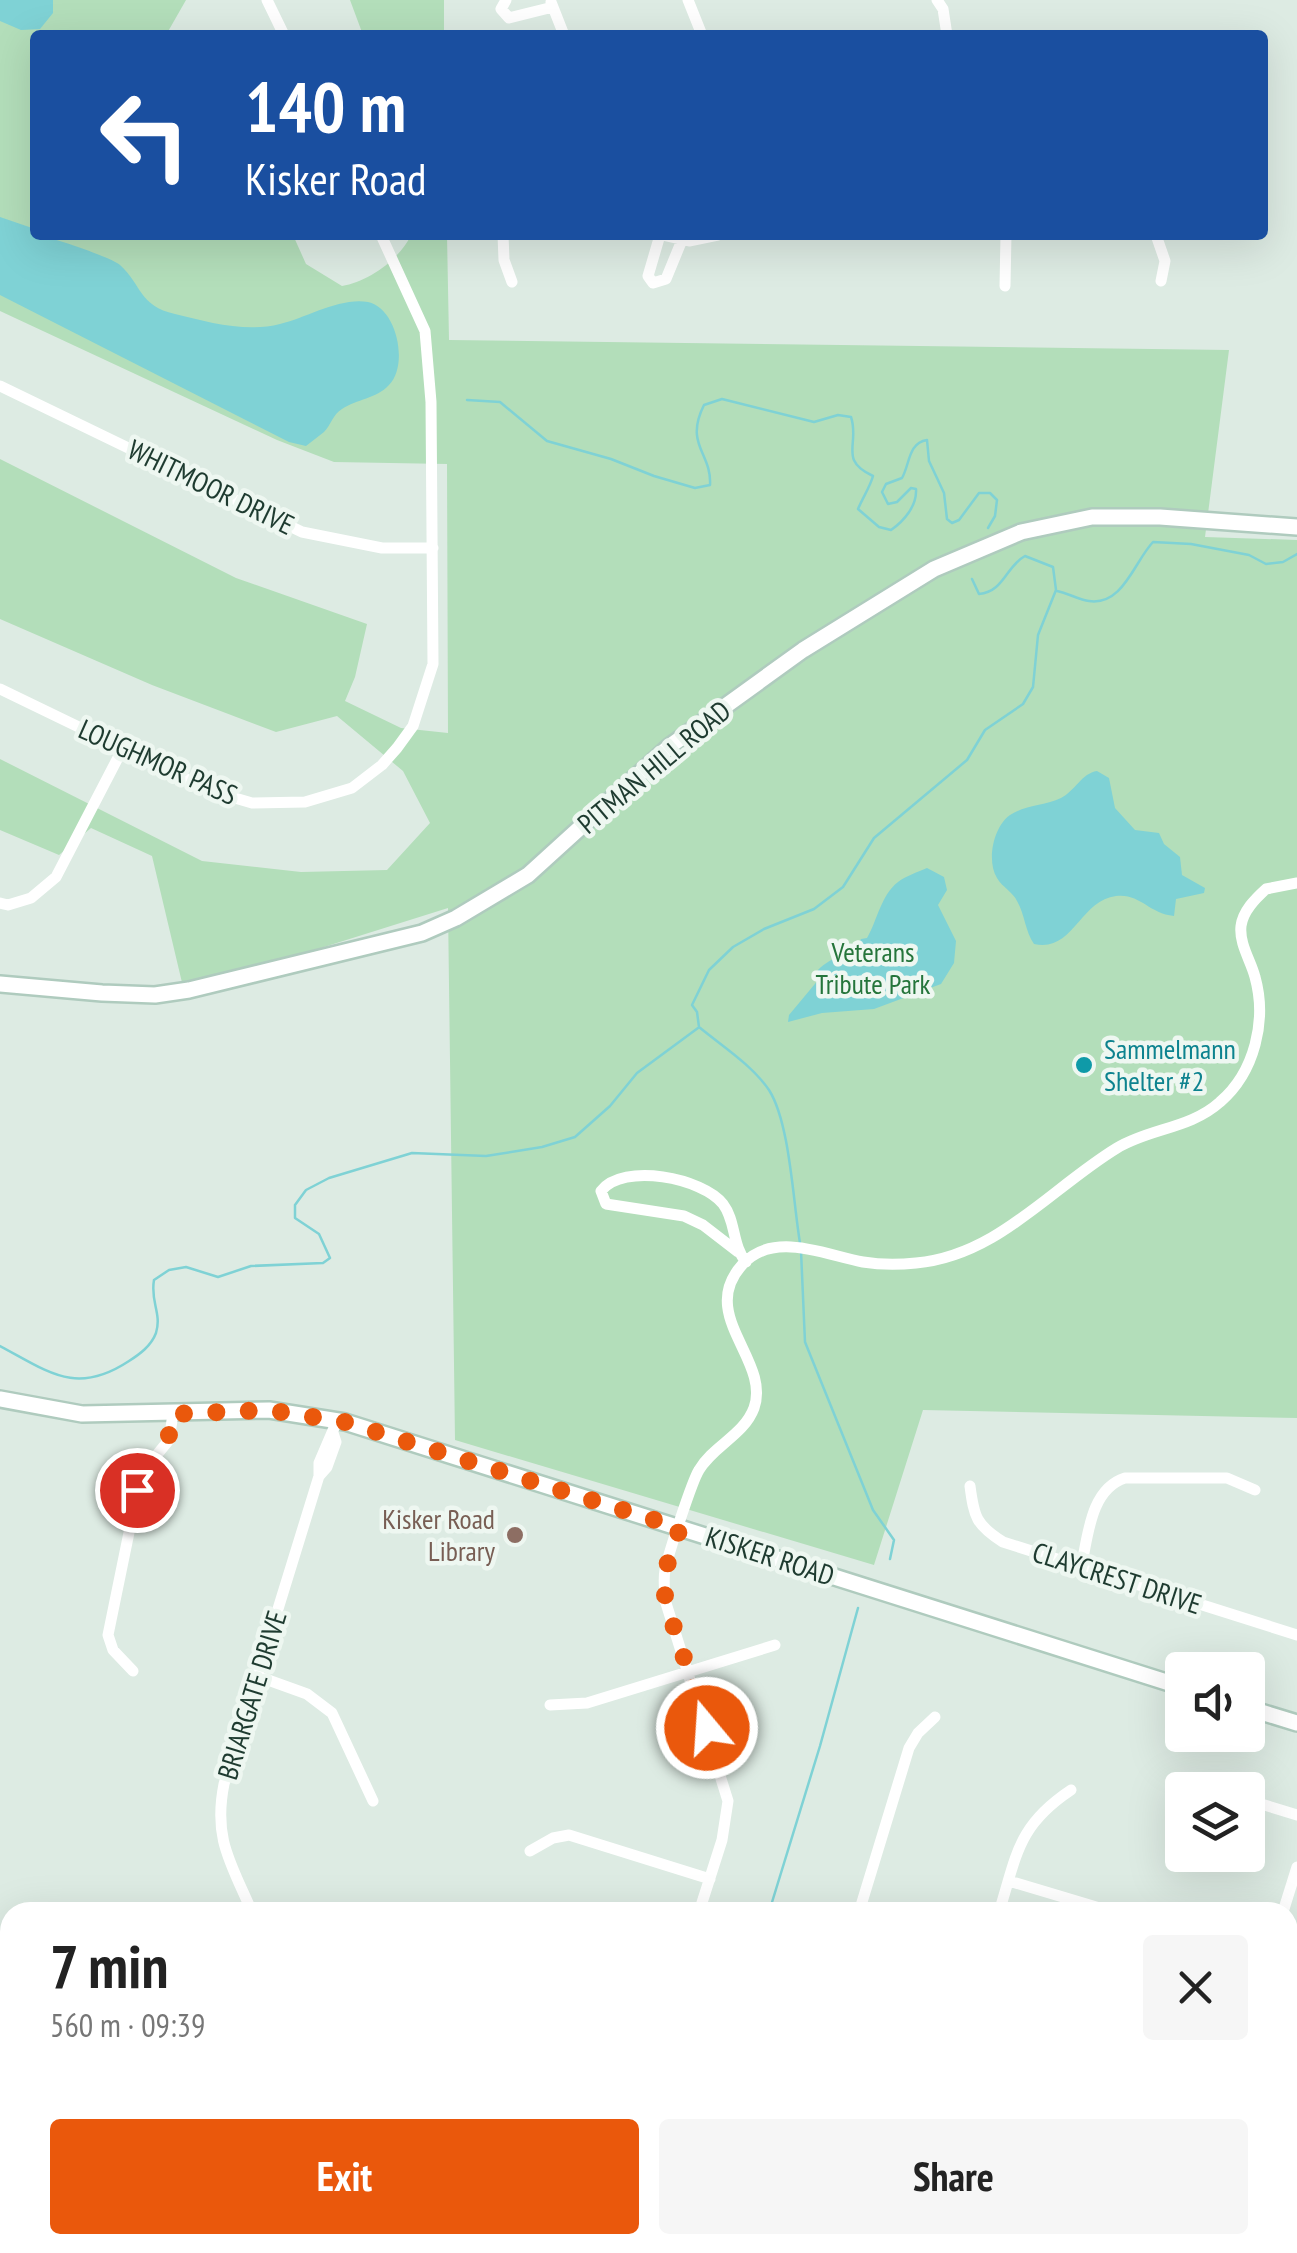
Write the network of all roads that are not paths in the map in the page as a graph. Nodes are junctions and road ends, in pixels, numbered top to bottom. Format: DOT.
graph roads {
  1 [pos="267,0"];
  2 [pos="506,0"];
  3 [pos="688,0"];
  4 [pos="937,0"];
  5 [pos="551,4"];
  6 [pos="282,30"];
  7 [pos="562,30"];
  8 [pos="700,30"];
  9 [pos="947,30"];
  10 [pos="383,240"];
  11 [pos="504,240"];
  12 [pos="659,240"];
  13 [pos="682,240"];
  14 [pos="1006,240"];
  15 [pos="1159,240"];
  16 [pos="512,282"];
  17 [pos="1161,282"];
  18 [pos="1005,286"];
  19 [pos="0,386"];
  20 [pos="1297,526"];
  21 [pos="433,548"];
  22 [pos="0,689"];
  23 [pos="123,748"];
  24 [pos="1297,882"];
  25 [pos="0,903"];
  26 [pos="0,984"];
  27 [pos="742,1257"];
  28 [pos="0,1399"];
  29 [pos="173,1414"];
  30 [pos="335,1427"];
  31 [pos="970,1486"];
  32 [pos="1255,1490"];
  33 [pos="680,1528"];
  34 [pos="1080,1568"];
  35 [pos="1297,1635"];
  36 [pos="775,1645"];
  37 [pos="688,1670"];
  38 [pos="134,1671"];
  39 [pos="257,1676"];
  40 [pos="1165,1683"];
  41 [pos="550,1705"];
  42 [pos="1265,1714"];
  43 [pos="935,1718"];
  44 [pos="1297,1724"];
  45 [pos="1070,1790"];
  46 [pos="374,1801"];
  47 [pos="1265,1805"];
  48 [pos="1297,1815"];
  49 [pos="530,1852"];
  50 [pos="1297,1867"];
  51 [pos="710,1878"];
  52 [pos="1009,1881"];
  53 [pos="245,1902"];
  54 [pos="702,1902"];
  55 [pos="862,1902"];
  56 [pos="1002,1902"];
  57 [pos="1079,1902"];
  58 [pos="1287,1902"];
  1 -- 6 [label="street"];
  2 -- 5 [label="street"];
  3 -- 8 [label="street"];
  4 -- 9 [label="street"];
  5 -- 7 [label="street"];
  10 -- 21 [label="street, LOUGHMOR PASS"];
  11 -- 16 [label="street"];
  12 -- 13 [label="street"];
  14 -- 18 [label="street"];
  15 -- 17 [label="street"];
  19 -- 21 [label="street, WHITMOOR DRIVE"];
  20 -- 26 [label="main road, PITMAN HILL ROAD"];
  21 -- 23 [label="street, LOUGHMOR PASS"];
  22 -- 23 [label="street, LOUGHMOR PASS"];
  23 -- 25 [label="street"];
  24 -- 27 [label="street"];
  27 -- 27 [label="street"];
  27 -- 33 [label="street"];
  28 -- 29 [label="main road, KISKER ROAD"];
  29 -- 30 [label="main road, KISKER ROAD"];
  29 -- 38 [label="street"];
  30 -- 33 [label="main road, KISKER ROAD"];
  30 -- 39 [label="street, BRIARGATE DRIVE"];
  31 -- 34 [label="street, CLAYCREST DRIVE"];
  32 -- 34 [label="street"];
  33 -- 37 [label="street"];
  33 -- 40 [label="main road, KISKER ROAD"];
  34 -- 35 [label="street, CLAYCREST DRIVE"];
  36 -- 37 [label="street"];
  37 -- 41 [label="street"];
  37 -- 51 [label="street"];
  39 -- 46 [label="street"];
  39 -- 53 [label="street, BRIARGATE DRIVE"];
  42 -- 44 [label="main road"];
  43 -- 55 [label="street"];
  45 -- 52 [label="street"];
  47 -- 48 [label="street"];
  49 -- 51 [label="street"];
  50 -- 58 [label="street"];
  51 -- 54 [label="street"];
  52 -- 56 [label="street"];
  52 -- 57 [label="street"];
}
